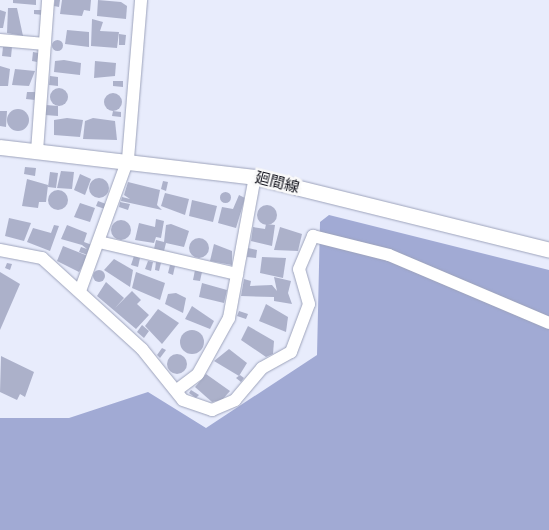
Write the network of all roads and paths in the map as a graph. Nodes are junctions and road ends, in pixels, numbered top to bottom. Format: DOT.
graph roads {
  1 [pos="48,0"];
  2 [pos="141,0"];
  3 [pos="0,40"];
  4 [pos="45,44"];
  5 [pos="0,147"];
  6 [pos="37,151"];
  7 [pos="128,159"];
  8 [pos="255,177"];
  9 [pos="99,242"];
  10 [pos="0,250"];
  11 [pos="549,250"];
  12 [pos="237,274"];
  13 [pos="80,291"];
  14 [pos="549,323"];
  15 [pos="177,390"];
  1 -- 4 [label="street"];
  2 -- 7 [label="street"];
  3 -- 4 [label="street"];
  4 -- 6 [label="street"];
  5 -- 6 [label="street, 廻間線"];
  6 -- 7 [label="street, 廻間線"];
  7 -- 8 [label="street, 廻間線"];
  7 -- 9 [label="street"];
  8 -- 11 [label="street, 廻間線"];
  8 -- 12 [label="street"];
  9 -- 12 [label="street"];
  9 -- 13 [label="street"];
  10 -- 13 [label="street"];
  12 -- 15 [label="street"];
  13 -- 15 [label="street"];
  14 -- 15 [label="street"];
}
